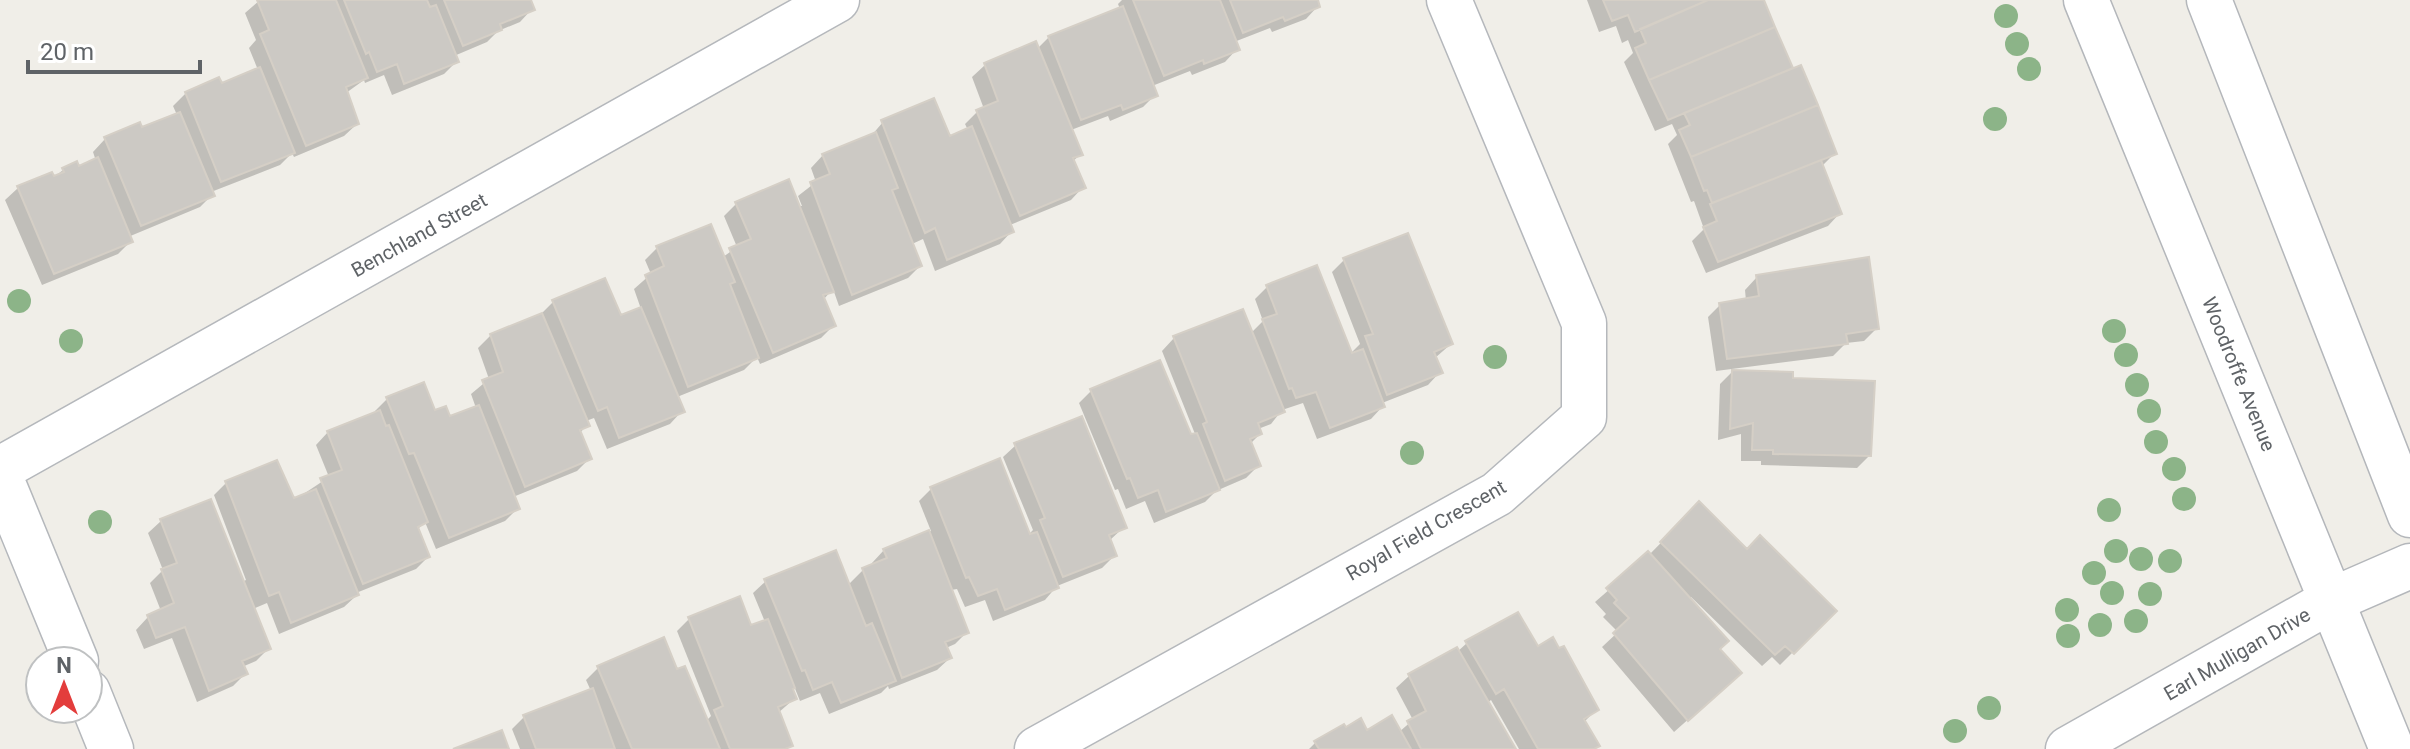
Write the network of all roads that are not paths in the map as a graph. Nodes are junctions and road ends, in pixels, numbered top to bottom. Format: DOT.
graph roads {
  1 [pos="837,0"];
  2 [pos="1449,0"];
  3 [pos="2086,0"];
  4 [pos="2209,0"];
  5 [pos="0,469"];
  6 [pos="0,476"];
  7 [pos="2410,515"];
  8 [pos="2410,566"];
  9 [pos="2332,600"];
  10 [pos="69,645"];
  11 [pos="101,725"];
  12 [pos="111,749"];
  13 [pos="1037,749"];
  14 [pos="2068,749"];
  15 [pos="2392,749"];
  1 -- 5 [label="street, Benchland Street"];
  2 -- 13 [label="street, Royal Field Crescent"];
  3 -- 9 [label="street, Woodroffe Avenue"];
  4 -- 7 [label="street"];
  6 -- 10 [label="street"];
  8 -- 9 [label="street, Earl Mulligan Drive"];
  9 -- 14 [label="street, Earl Mulligan Drive"];
  9 -- 15 [label="street, Woodroffe Avenue"];
  11 -- 12 [label="street"];
}
